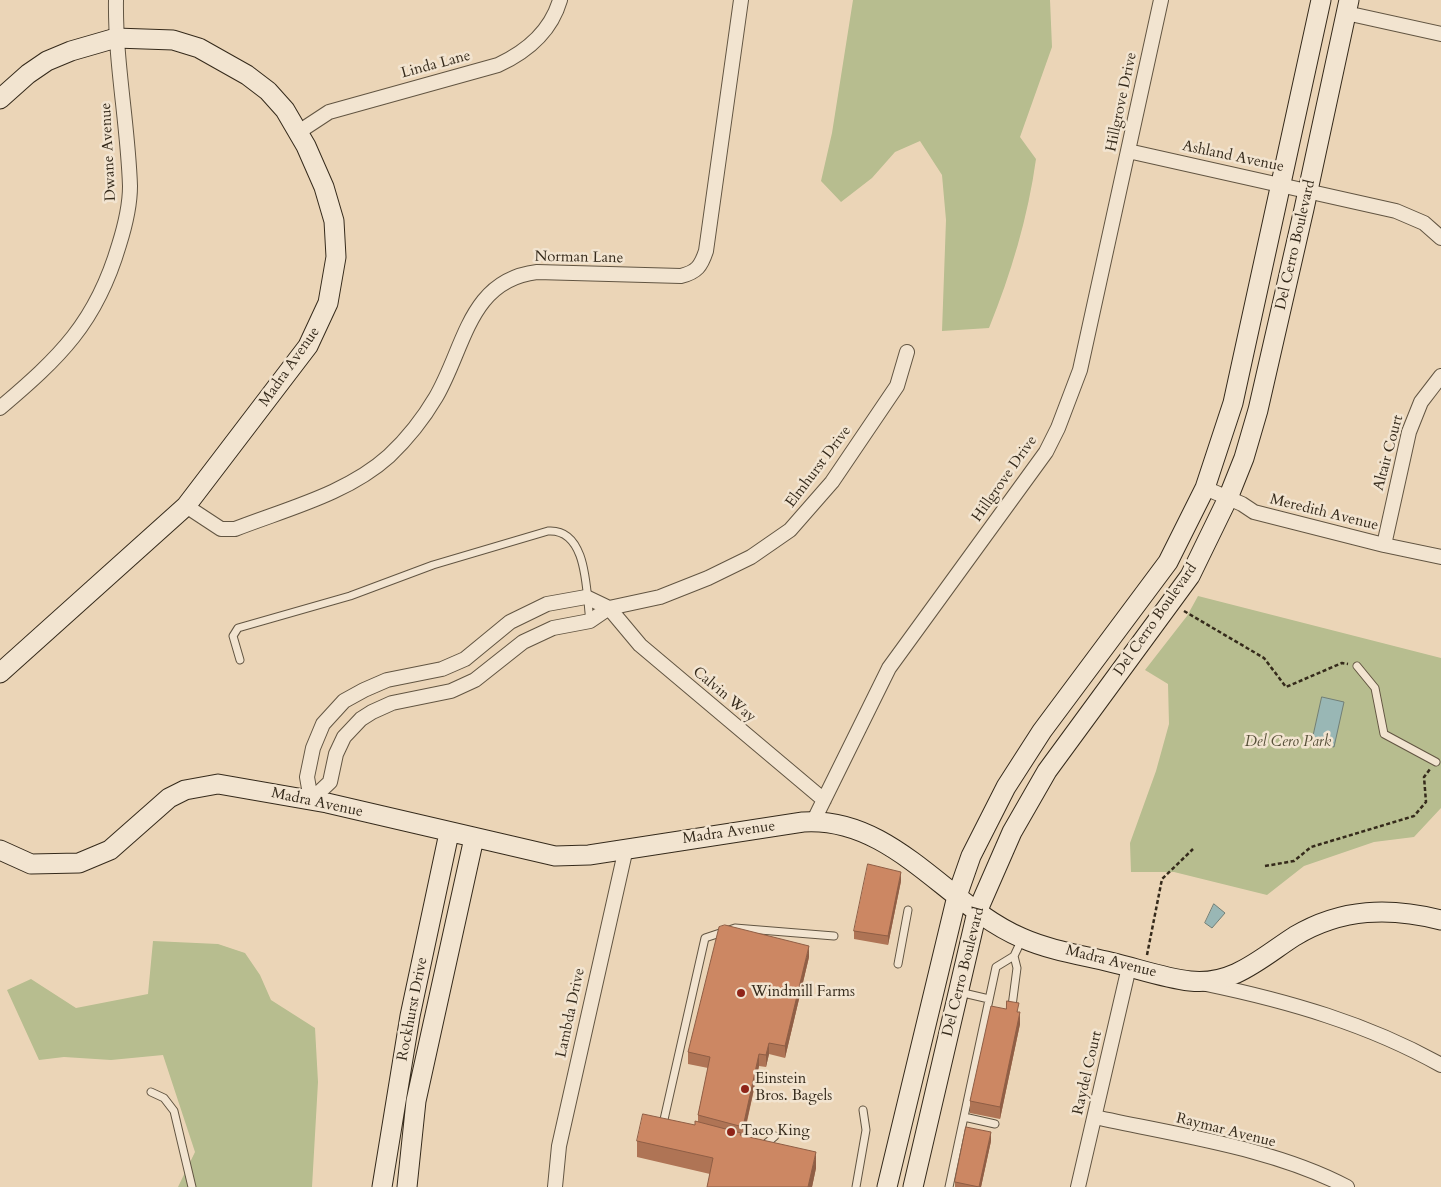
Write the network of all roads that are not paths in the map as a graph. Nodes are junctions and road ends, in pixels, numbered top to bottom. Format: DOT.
graph roads {
  1 [pos="116,0"];
  2 [pos="560,0"];
  3 [pos="741,0"];
  4 [pos="1161,0"];
  5 [pos="1321,0"];
  6 [pos="1348,7"];
  7 [pos="1441,34"];
  8 [pos="116,38"];
  9 [pos="0,99"];
  10 [pos="298,133"];
  11 [pos="1128,151"];
  12 [pos="1280,184"];
  13 [pos="1308,190"];
  14 [pos="1441,238"];
  15 [pos="907,352"];
  16 [pos="1441,376"];
  17 [pos="0,408"];
  18 [pos="1205,488"];
  19 [pos="1228,498"];
  20 [pos="186,506"];
  21 [pos="1384,545"];
  22 [pos="1441,557"];
  23 [pos="586,598"];
  24 [pos="608,608"];
  25 [pos="590,622"];
  26 [pos="240,660"];
  27 [pos="1357,666"];
  28 [pos="0,674"];
  29 [pos="1436,762"];
  30 [pos="311,800"];
  31 [pos="824,800"];
  32 [pos="813,822"];
  33 [pos="449,832"];
  34 [pos="474,838"];
  35 [pos="626,848"];
  36 [pos="0,850"];
  37 [pos="957,896"];
  38 [pos="908,910"];
  39 [pos="977,912"];
  40 [pos="1441,920"];
  41 [pos="834,936"];
  42 [pos="1022,938"];
  43 [pos="1014,956"];
  44 [pos="898,964"];
  45 [pos="1129,967"];
  46 [pos="1191,981"];
  47 [pos="958,992"];
  48 [pos="989,999"];
  49 [pos="1012,1006"];
  50 [pos="1441,1065"];
  51 [pos="151,1092"];
  52 [pos="863,1110"];
  53 [pos="1095,1116"];
  54 [pos="964,1118"];
  55 [pos="995,1124"];
  56 [pos="673,1127"];
  57 [pos="775,1136"];
  58 [pos="750,1146"];
  59 [pos="192,1187"];
  60 [pos="382,1187"];
  61 [pos="407,1187"];
  62 [pos="555,1187"];
  63 [pos="856,1187"];
  64 [pos="887,1187"];
  65 [pos="913,1187"];
  66 [pos="949,1187"];
  67 [pos="1078,1187"];
  68 [pos="1347,1187"];
  1 -- 8 [label="street, Dwane Avenue"];
  2 -- 10 [label="street, Linda Lane"];
  3 -- 20 [label="street, Norman Lane"];
  4 -- 11 [label="street, Hillgrove Drive"];
  5 -- 12 [label="street, Del Cerro Boulevard"];
  6 -- 7 [label="street"];
  6 -- 13 [label="street, Del Cerro Boulevard"];
  8 -- 9 [label="street, Madra Avenue"];
  8 -- 10 [label="street, Madra Avenue"];
  8 -- 17 [label="street, Dwane Avenue"];
  10 -- 20 [label="street, Madra Avenue"];
  11 -- 12 [label="street, Ashland Avenue"];
  11 -- 31 [label="street, Hillgrove Drive"];
  12 -- 13 [label="street, Ashland Avenue"];
  12 -- 18 [label="street, Del Cerro Boulevard"];
  13 -- 14 [label="street, Ashland Avenue"];
  13 -- 19 [label="street, Del Cerro Boulevard"];
  15 -- 24 [label="street, Elmhurst Drive"];
  16 -- 21 [label="street, Altair Court"];
  18 -- 19 [label="street, Meredith Avenue"];
  18 -- 37 [label="street, Del Cerro Boulevard"];
  19 -- 21 [label="street, Meredith Avenue"];
  19 -- 39 [label="street, Del Cerro Boulevard"];
  20 -- 28 [label="street, Madra Avenue"];
  21 -- 22 [label="street, Meredith Avenue"];
  23 -- 24 [label="street"];
  23 -- 25 [label="lane"];
  23 -- 26 [label="lane"];
  23 -- 30 [label="street"];
  24 -- 25 [label="street, Elmhurst Drive"];
  24 -- 31 [label="street, Calvin Way"];
  25 -- 30 [label="street, Elmhurst Drive"];
  27 -- 29 [label="lane"];
  30 -- 33 [label="street, Madra Avenue"];
  30 -- 36 [label="street, Madra Avenue"];
  31 -- 32 [label="street, Hillgrove Drive"];
  32 -- 35 [label="street, Madra Avenue"];
  32 -- 37 [label="street, Madra Avenue"];
  33 -- 34 [label="street, Madra Avenue"];
  33 -- 60 [label="street, Rockhurst Drive"];
  34 -- 35 [label="street, Madra Avenue"];
  34 -- 61 [label="street, Rockhurst Drive"];
  35 -- 62 [label="street, Lambda Drive"];
  37 -- 39 [label="street, Madra Avenue"];
  37 -- 64 [label="street, Del Cerro Boulevard"];
  38 -- 44 [label="lane"];
  39 -- 42 [label="street, Madra Avenue"];
  39 -- 47 [label="street, Del Cerro Boulevard"];
  40 -- 46 [label="street"];
  41 -- 56 [label="lane"];
  42 -- 43 [label="lane"];
  42 -- 45 [label="street, Madra Avenue"];
  43 -- 48 [label="lane"];
  43 -- 49 [label="lane"];
  45 -- 46 [label="street, Madra Avenue"];
  45 -- 53 [label="street, Raydel Court"];
  46 -- 50 [label="street, Madra Avenue"];
  47 -- 48 [label="lane"];
  47 -- 65 [label="street, Del Cerro Boulevard"];
  48 -- 54 [label="lane"];
  51 -- 59 [label="lane"];
  52 -- 63 [label="lane"];
  53 -- 67 [label="street, Raydel Court"];
  53 -- 68 [label="street, Raymar Avenue"];
  54 -- 55 [label="lane"];
  54 -- 66 [label="lane"];
  57 -- 58 [label="lane"];
}
